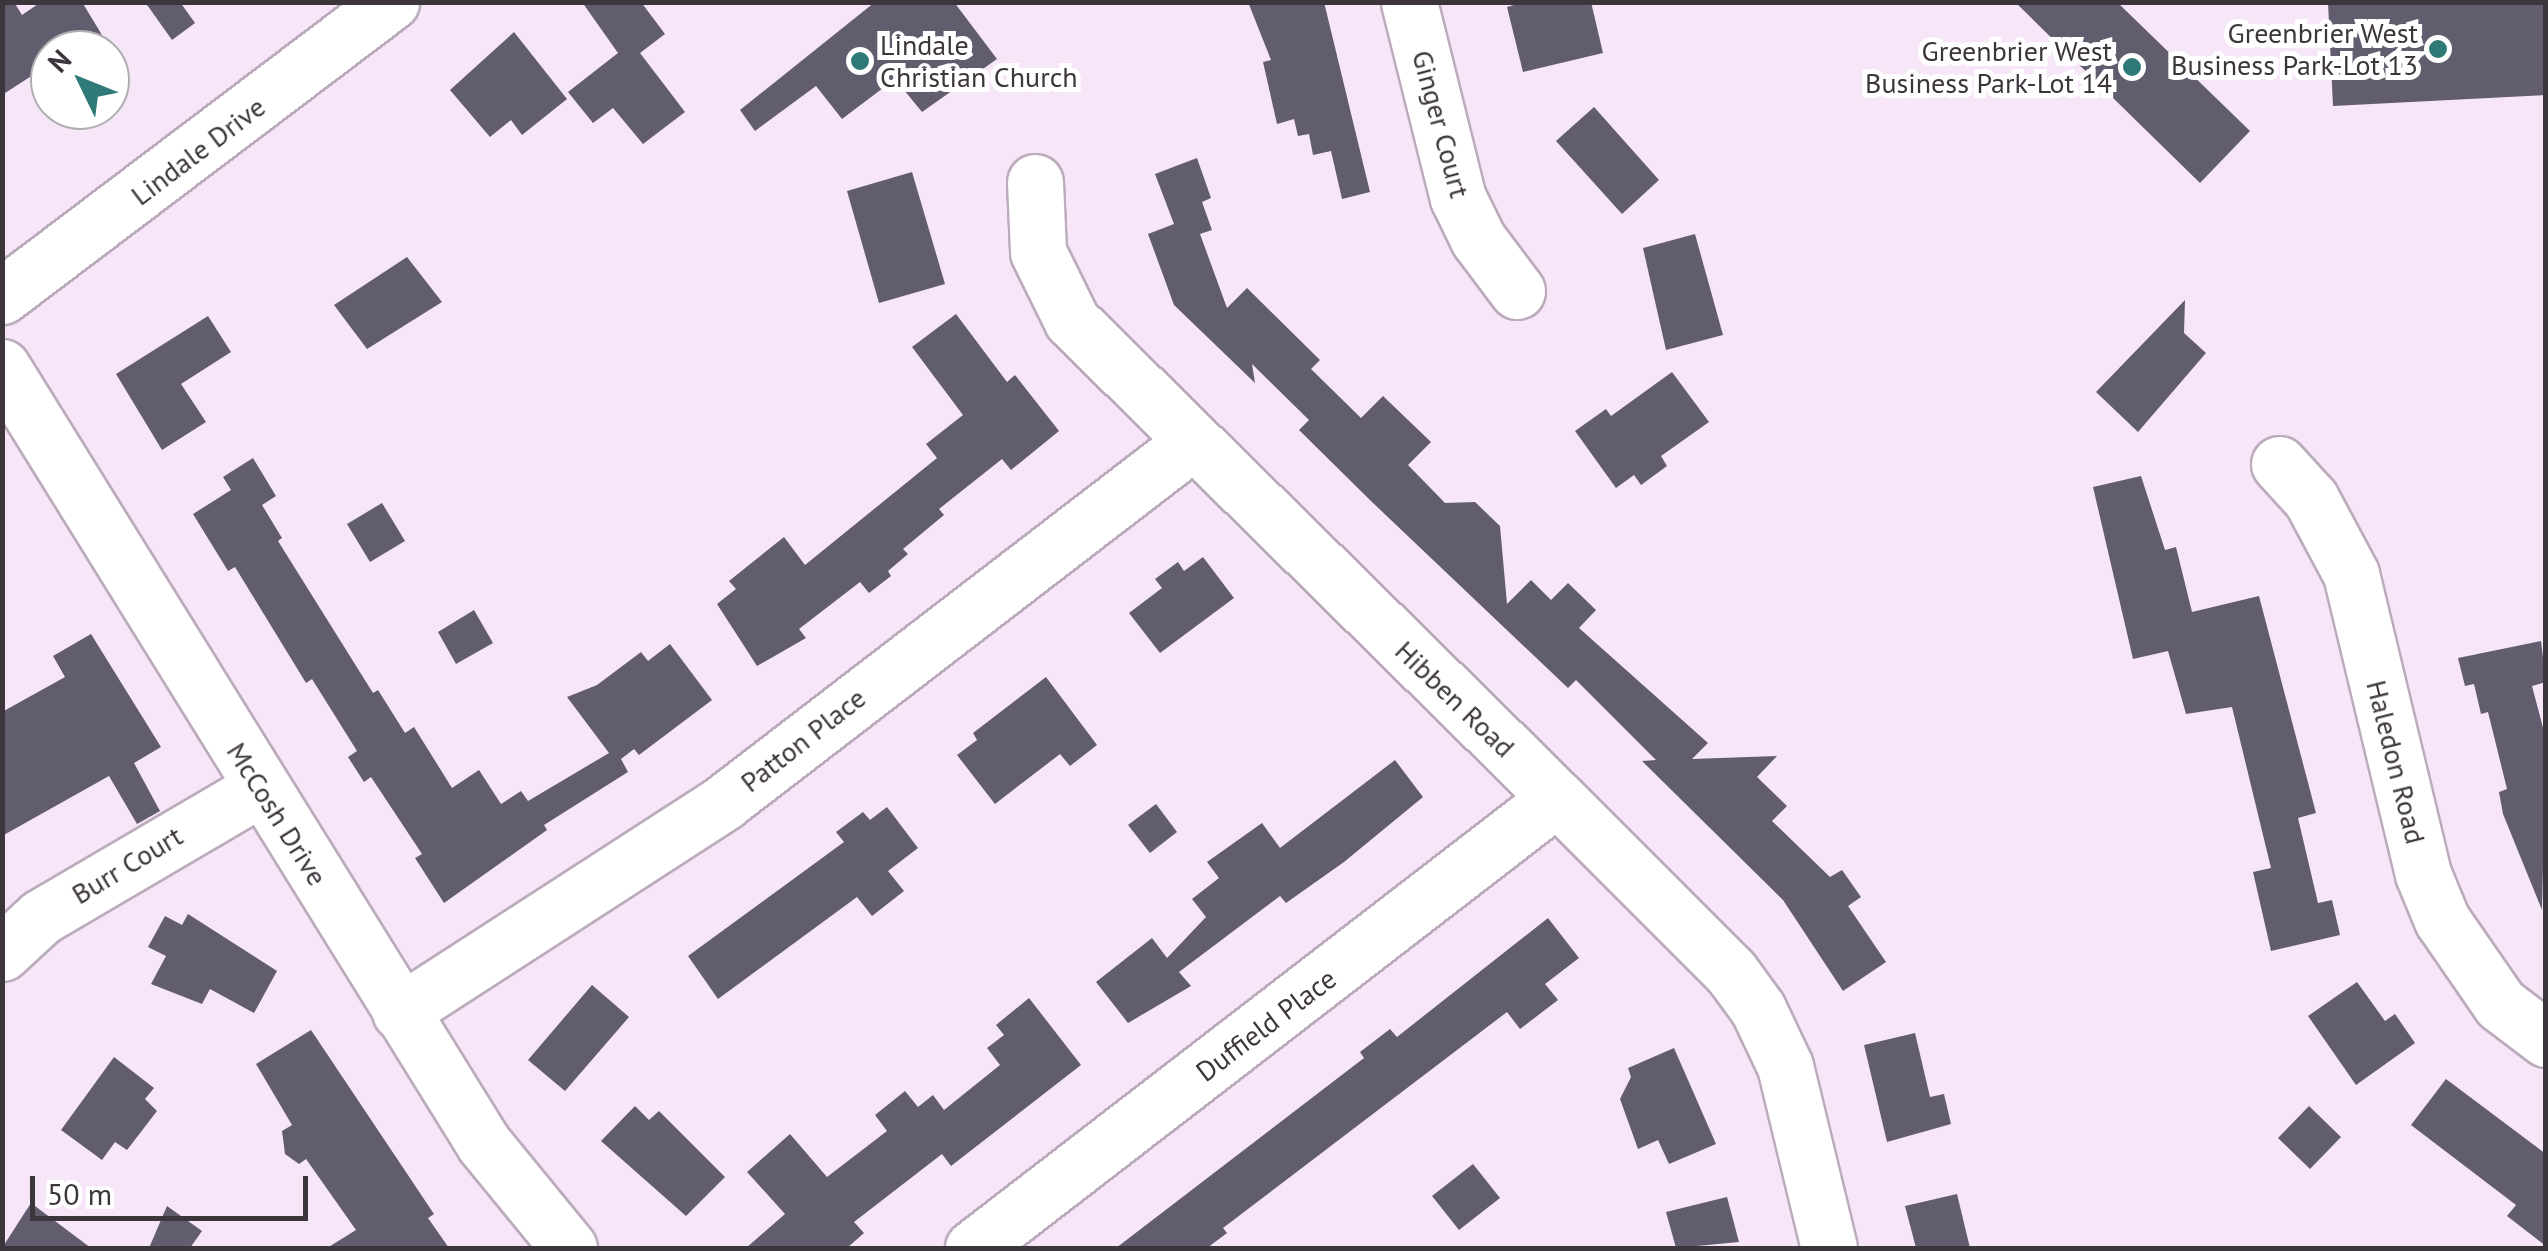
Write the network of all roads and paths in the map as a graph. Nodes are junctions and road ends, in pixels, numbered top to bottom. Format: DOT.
graph roads {
  1 [pos="391,2"];
  2 [pos="1409,2"];
  3 [pos="1035,182"];
  4 [pos="1517,291"];
  5 [pos="2,296"];
  6 [pos="2,367"];
  7 [pos="1190,444"];
  8 [pos="2279,464"];
  9 [pos="261,788"];
  10 [pos="1557,798"];
  11 [pos="2,953"];
  12 [pos="400,1012"];
  13 [pos="2546,1039"];
  14 [pos="569,1248"];
  15 [pos="973,1248"];
  16 [pos="1829,1248"];
  1 -- 5 [label="street, Lindale Drive"];
  2 -- 4 [label="street, Ginger Court"];
  3 -- 7 [label="street, Hibben Road"];
  6 -- 9 [label="street, McCosh Drive"];
  7 -- 10 [label="street, Hibben Road"];
  7 -- 12 [label="street, Patton Place"];
  8 -- 13 [label="street, Haledon Road"];
  9 -- 11 [label="street, Burr Court"];
  9 -- 12 [label="street, McCosh Drive"];
  10 -- 15 [label="street, Duffield Place"];
  10 -- 16 [label="street, Hibben Road"];
  12 -- 14 [label="street, McCosh Drive"];
}
